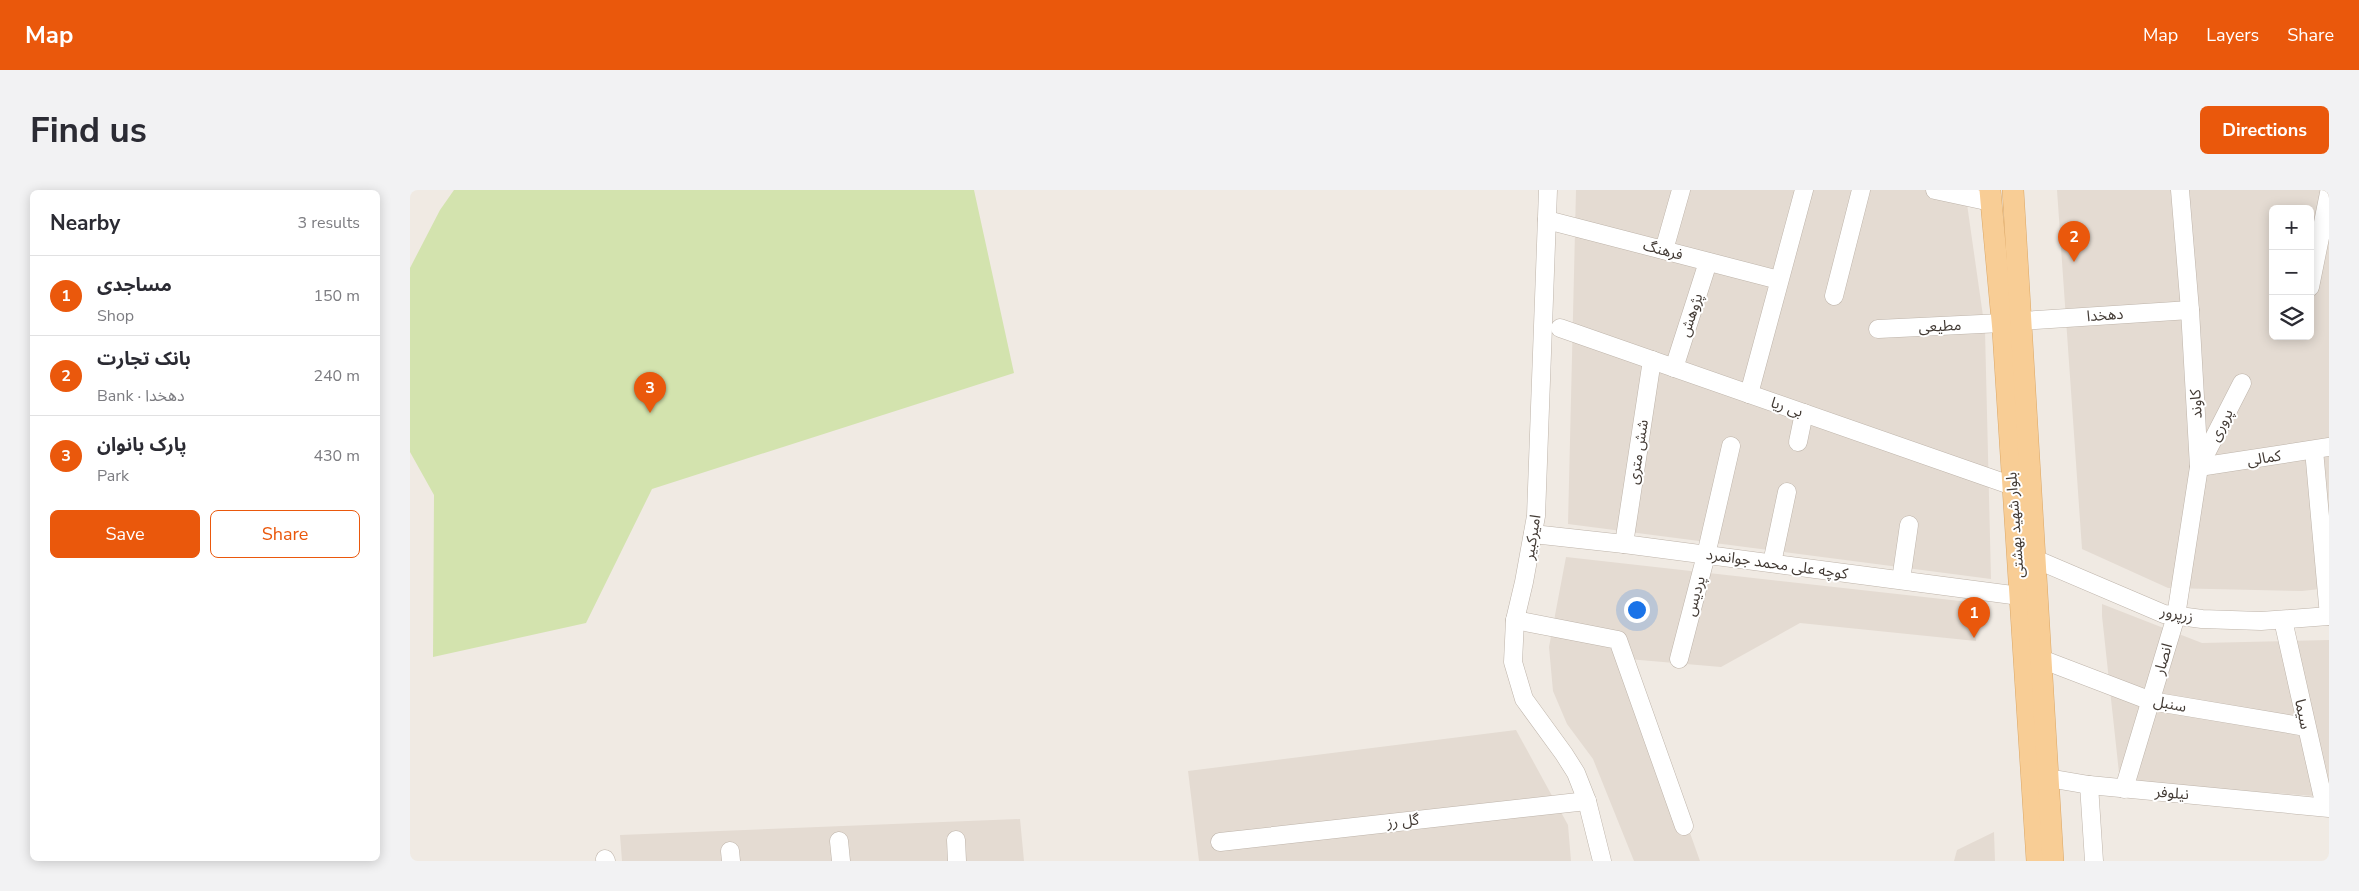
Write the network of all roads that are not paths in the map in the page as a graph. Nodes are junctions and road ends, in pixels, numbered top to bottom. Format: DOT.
graph roads {
  1 [pos="1548,190"];
  2 [pos="1681,190"];
  3 [pos="1804,190"];
  4 [pos="1861,190"];
  5 [pos="1935,190"];
  6 [pos="2013,190"];
  7 [pos="2180,190"];
  8 [pos="2329,193"];
  9 [pos="1991,196"];
  10 [pos="1547,220"];
  11 [pos="1664,250"];
  12 [pos="1708,262"];
  13 [pos="2314,267"];
  14 [pos="1779,280"];
  15 [pos="1834,296"];
  16 [pos="2190,310"];
  17 [pos="2011,322"];
  18 [pos="1560,328"];
  19 [pos="1878,329"];
  20 [pos="1652,360"];
  21 [pos="1674,368"];
  22 [pos="2242,383"];
  23 [pos="1749,394"];
  24 [pos="1804,413"];
  25 [pos="1798,442"];
  26 [pos="1731,446"];
  27 [pos="2321,448"];
  28 [pos="2199,467"];
  29 [pos="2013,486"];
  30 [pos="1787,492"];
  31 [pos="1909,524"];
  32 [pos="1533,534"];
  33 [pos="1624,544"];
  34 [pos="1706,554"];
  35 [pos="2035,559"];
  36 [pos="1772,564"];
  37 [pos="1901,580"];
  38 [pos="2020,596"];
  39 [pos="2176,616"];
  40 [pos="2329,616"];
  41 [pos="1515,620"];
  42 [pos="2283,620"];
  43 [pos="1679,658"];
  44 [pos="2041,659"];
  45 [pos="2151,701"];
  46 [pos="2306,727"];
  47 [pos="2048,778"];
  48 [pos="2089,785"];
  49 [pos="2124,789"];
  50 [pos="1587,801"];
  51 [pos="2327,808"];
  52 [pos="1684,826"];
  53 [pos="839,840"];
  54 [pos="956,840"];
  55 [pos="1220,842"];
  56 [pos="840,861"];
  57 [pos="957,861"];
  58 [pos="1602,861"];
  59 [pos="2037,861"];
  60 [pos="2053,861"];
  61 [pos="2094,861"];
  1 -- 10 [label="street, امیرکبیر"];
  2 -- 11 [label="street"];
  3 -- 14 [label="street"];
  4 -- 15 [label="street"];
  5 -- 9 [label="street"];
  6 -- 17 [label="main road, بلوار شهید بهشتی"];
  7 -- 16 [label="street, کاوند"];
  8 -- 13 [label="street"];
  9 -- 17 [label="main road, بلوار شهید بهشتی"];
  10 -- 11 [label="street, فرهنگ"];
  10 -- 32 [label="street, امیرکبیر"];
  11 -- 12 [label="street, فرهنگ"];
  12 -- 14 [label="street, فرهنگ"];
  12 -- 21 [label="street, پژوهش"];
  14 -- 23 [label="street"];
  16 -- 17 [label="street, دهخدا"];
  16 -- 28 [label="street, کاوند"];
  17 -- 19 [label="street, مطیعی"];
  17 -- 29 [label="main road, بلوار شهید بهشتی"];
  17 -- 35 [label="main road, بلوار شهید بهشتی"];
  18 -- 20 [label="street, بی ریا"];
  20 -- 21 [label="street, بی ریا"];
  20 -- 33 [label="street, شش متری"];
  21 -- 23 [label="street, بی ریا"];
  22 -- 28 [label="street, پروری"];
  23 -- 24 [label="street, بی ریا"];
  24 -- 25 [label="street"];
  24 -- 29 [label="street, بی ریا"];
  26 -- 34 [label="street, پردیس"];
  27 -- 28 [label="street, کمالی"];
  27 -- 40 [label="street"];
  28 -- 39 [label="street, کاوند"];
  29 -- 38 [label="main road, بلوار شهید بهشتی"];
  30 -- 36 [label="street"];
  31 -- 37 [label="street"];
  32 -- 33 [label="street, کوچه علی محمد جوانمرد"];
  32 -- 41 [label="street, امیرکبیر"];
  33 -- 34 [label="street, کوچه علی محمد جوانمرد"];
  34 -- 36 [label="street, کوچه علی محمد جوانمرد"];
  34 -- 43 [label="street, پردیس"];
  35 -- 39 [label="street, زرپرور"];
  35 -- 44 [label="main road, بلوار شهید بهشتی"];
  36 -- 37 [label="street, کوچه علی محمد جوانمرد"];
  37 -- 38 [label="street, کوچه علی محمد جوانمرد"];
  38 -- 59 [label="main road, بلوار شهید بهشتی"];
  39 -- 42 [label="street, زرپرور"];
  39 -- 45 [label="street, انصار"];
  40 -- 42 [label="street, زرپرور"];
  41 -- 50 [label="street, امیرکبیر"];
  41 -- 52 [label="street"];
  42 -- 46 [label="street, سیما"];
  44 -- 45 [label="street, سنبل"];
  44 -- 47 [label="main road, بلوار شهید بهشتی"];
  45 -- 46 [label="street, سنبل"];
  45 -- 49 [label="street, انصار"];
  46 -- 51 [label="street, سیما"];
  47 -- 48 [label="street, نیلوفر"];
  47 -- 60 [label="main road, بلوار شهید بهشتی"];
  48 -- 49 [label="street, نیلوفر"];
  48 -- 61 [label="street"];
  49 -- 51 [label="street, نیلوفر"];
  50 -- 55 [label="street, گل رز"];
  50 -- 58 [label="street, امیرکبیر"];
  53 -- 56 [label="street"];
  54 -- 57 [label="street"];
}
